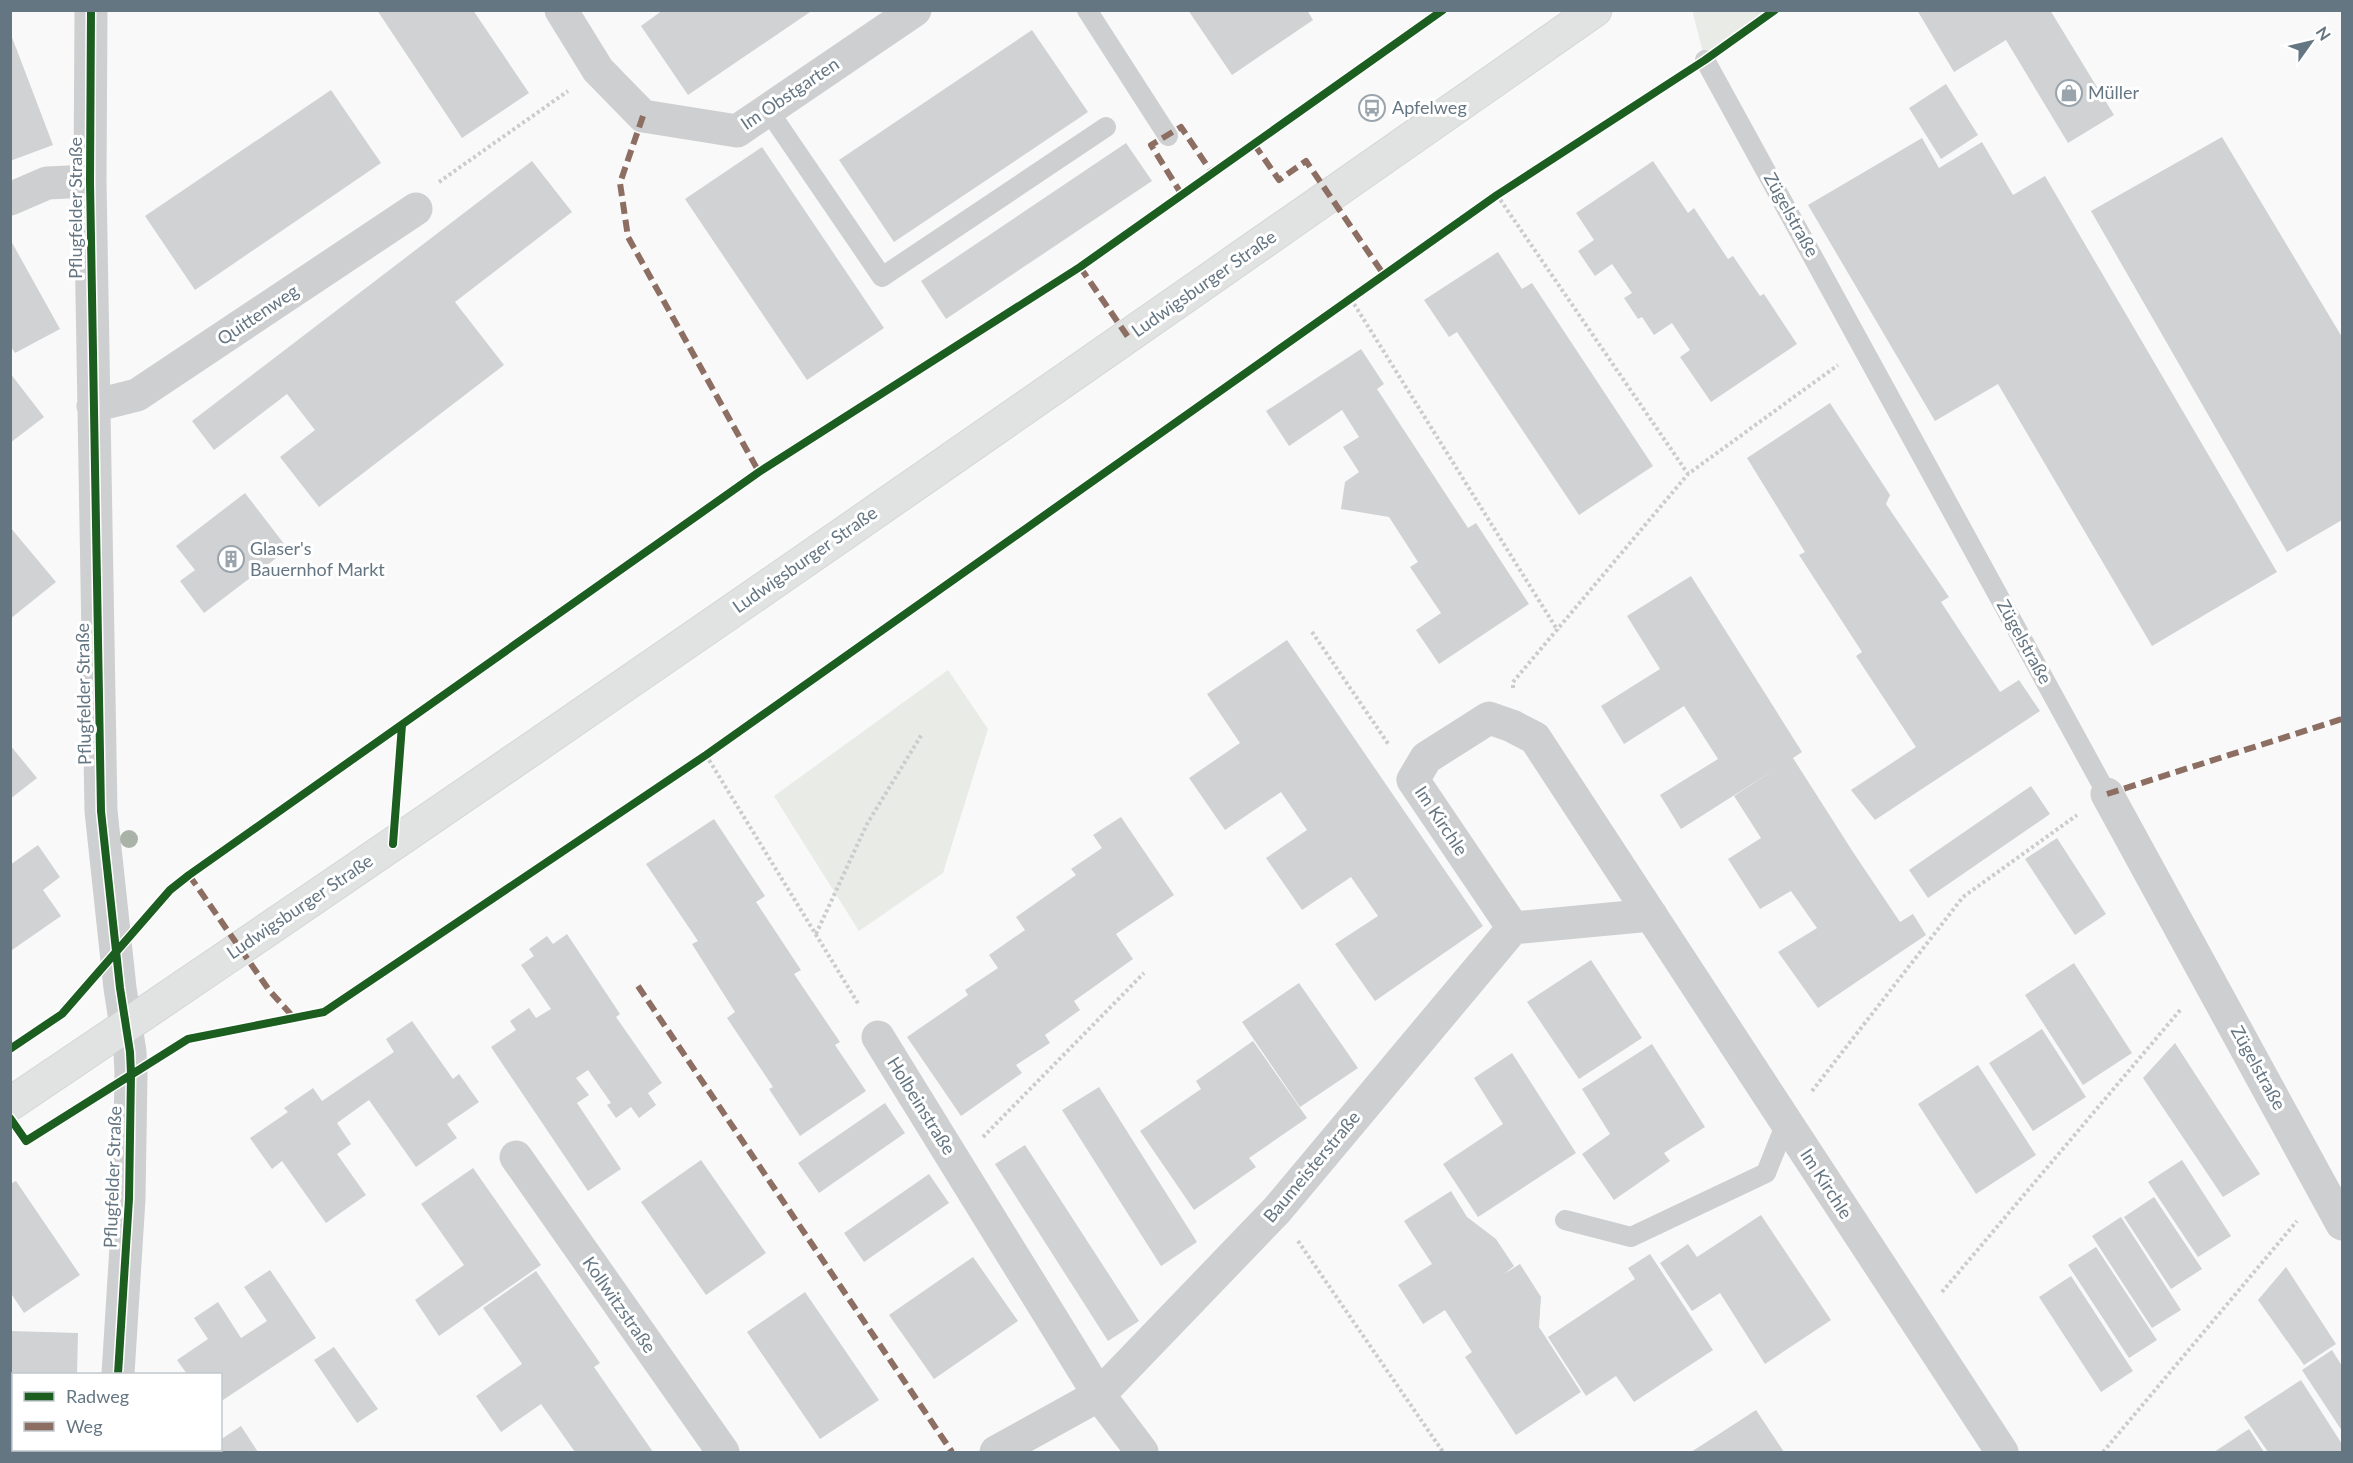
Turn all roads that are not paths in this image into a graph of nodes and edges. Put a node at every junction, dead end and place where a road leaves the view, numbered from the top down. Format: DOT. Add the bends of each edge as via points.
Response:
graph roads {
  1 [pos="91,10"];
  2 [pos="561,10"];
  3 [pos="915,10"];
  4 [pos="1087,10"];
  5 [pos="1596,10"];
  6 [pos="1705,60"];
  7 [pos="768,110"];
  8 [pos="1106,127"];
  9 [pos="1168,136"];
  10 [pos="90,181"];
  11 [pos="10,199"];
  12 [pos="416,209"];
  13 [pos="93,406"];
  14 [pos="2107,794"];
  15 [pos="1651,915"];
  16 [pos="1513,928"];
  17 [pos="126,1026"];
  18 [pos="878,1037"];
  19 [pos="10,1104"];
  20 [pos="1786,1123"];
  21 [pos="516,1157"];
  22 [pos="1565,1220"];
  23 [pos="2343,1224"];
  24 [pos="118,1373"];
  25 [pos="1099,1395"];
  26 [pos="723,1452"];
  27 [pos="996,1452"];
  28 [pos="1142,1452"];
  29 [pos="2002,1452"];
  1 -- 10 [label="street, Pflugfelder Straße"];
  2 -- 7 [label="street, Im Obstgarten" via="598,70 643,116 737,131"];
  3 -- 7 [label="street, Im Obstgarten"];
  4 -- 9 [label="lane"];
  5 -- 17 [label="main road, Ludwigsburger Straße" via="1052,390"];
  6 -- 14 [label="lane, Zügelstraße"];
  7 -- 8 [label="lane" via="882,277"];
  10 -- 11 [label="street" via="47,183"];
  10 -- 13 [label="street, Pflugfelder Straße"];
  12 -- 13 [label="street, Quittenweg" via="137,395"];
  13 -- 17 [label="street, Pflugfelder Straße" via="101,811"];
  14 -- 23 [label="street, Zügelstraße"];
  15 -- 16 [label="street"];
  15 -- 16 [label="street, Im Kirchle" via="1535,738 1489,718 1426,758 1413,780"];
  15 -- 20 [label="street, Im Kirchle"];
  16 -- 25 [label="street, Baumeisterstraße" via="1277,1210"];
  17 -- 19 [label="main road, Ludwigsburger Straße"];
  17 -- 24 [label="street, Pflugfelder Straße" via="131,1074 129,1199"];
  18 -- 25 [label="street, Holbeinstraße"];
  20 -- 22 [label="lane" via="1767,1173 1631,1237"];
  20 -- 29 [label="street, Im Kirchle"];
  21 -- 26 [label="street, Kollwitzstraße"];
  25 -- 27 [label="street, Baumeisterstraße"];
  25 -- 28 [label="street, Holbeinstraße"];
}
